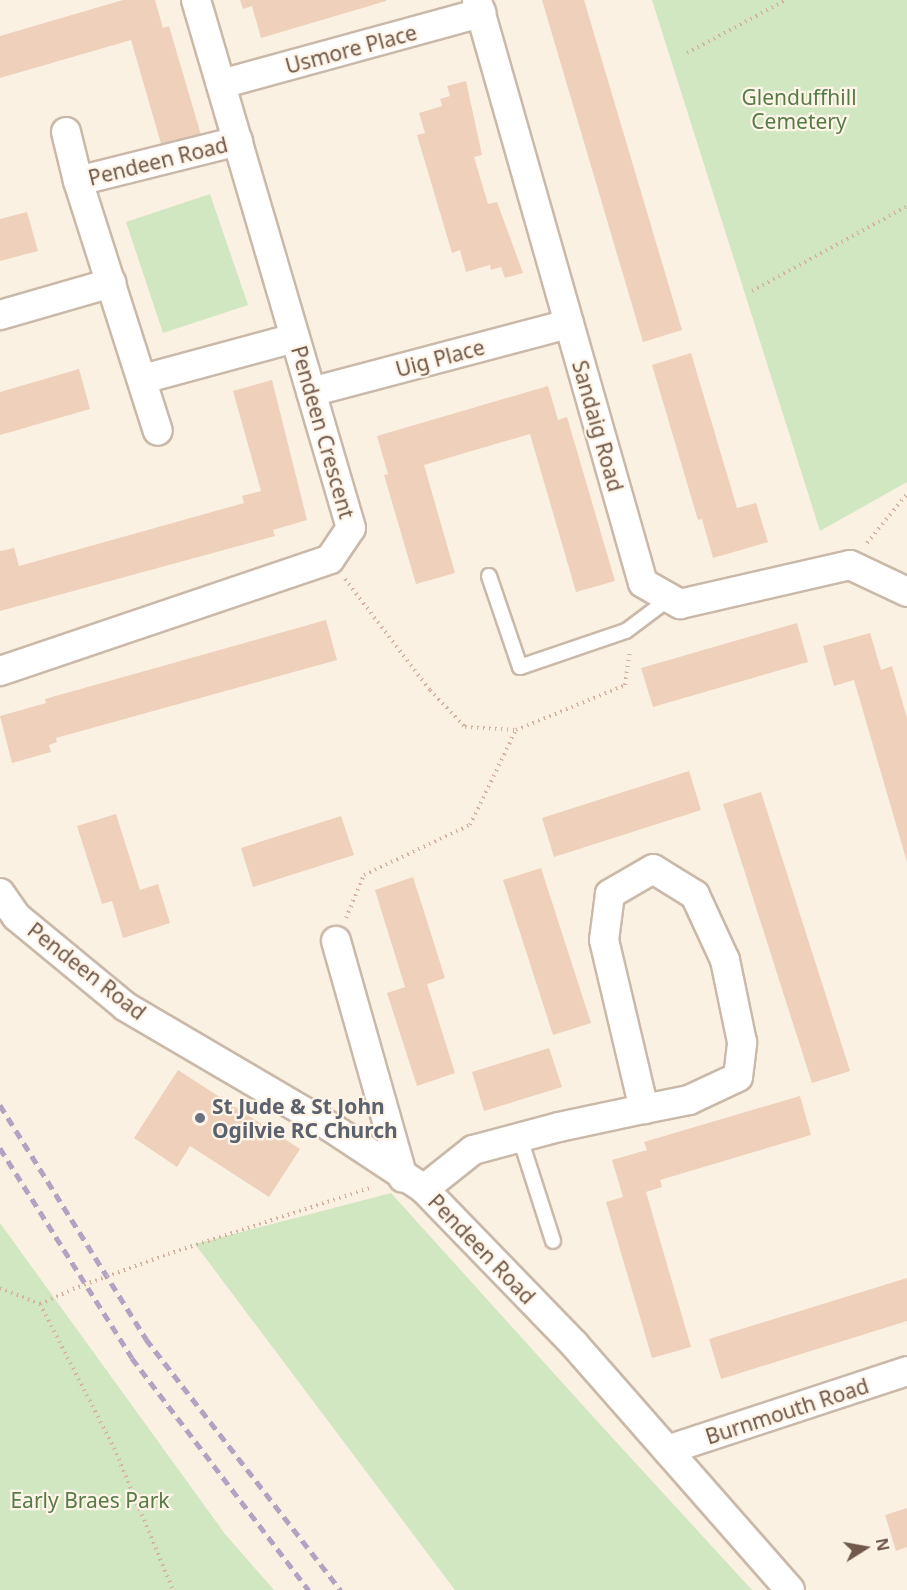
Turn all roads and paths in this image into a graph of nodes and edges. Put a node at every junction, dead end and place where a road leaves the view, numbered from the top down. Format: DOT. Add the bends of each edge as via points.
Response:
graph roads {
  1 [pos="196,0"];
  2 [pos="786,0"];
  3 [pos="479,7"];
  4 [pos="687,53"];
  5 [pos="221,84"];
  6 [pos="66,132"];
  7 [pos="238,141"];
  8 [pos="78,181"];
  9 [pos="907,206"];
  10 [pos="111,283"];
  11 [pos="752,291"];
  12 [pos="0,315"];
  13 [pos="569,324"];
  14 [pos="295,338"];
  15 [pos="143,379"];
  16 [pos="311,392"];
  17 [pos="158,431"];
  18 [pos="907,494"];
  19 [pos="330,559"];
  20 [pos="850,565"];
  21 [pos="489,576"];
  22 [pos="907,592"];
  23 [pos="670,598"];
  24 [pos="626,631"];
  25 [pos="0,671"];
  26 [pos="516,730"];
  27 [pos="0,893"];
  28 [pos="336,940"];
  29 [pos="644,1109"];
  30 [pos="520,1138"];
  31 [pos="413,1184"];
  32 [pos="553,1241"];
  33 [pos="0,1288"];
  34 [pos="40,1304"];
  35 [pos="907,1371"];
  36 [pos="668,1450"];
  37 [pos="173,1590"];
  38 [pos="790,1590"];
  1 -- 5 [label="street, Pendeen Crescent"];
  2 -- 4 [label="path"];
  3 -- 5 [label="street, Usmore Place"];
  3 -- 13 [label="street, Sandaig Road"];
  5 -- 7 [label="street, Pendeen Crescent"];
  6 -- 8 [label="street, Pendeen Road"];
  7 -- 8 [label="street, Pendeen Road"];
  7 -- 14 [label="street, Pendeen Crescent"];
  8 -- 10 [label="street, Pendeen Road"];
  9 -- 11 [label="path"];
  10 -- 12 [label="street"];
  10 -- 15 [label="street, Pendeen Road"];
  13 -- 16 [label="street, Uig Place"];
  13 -- 23 [label="street, Sandaig Road" via="643,583"];
  14 -- 15 [label="street"];
  14 -- 16 [label="street, Pendeen Crescent"];
  15 -- 17 [label="street, Pendeen Road"];
  16 -- 19 [label="street, Pendeen Crescent" via="351,528"];
  18 -- 20 [label="path"];
  19 -- 25 [label="street"];
  19 -- 26 [label="path" via="430,690 465,727"];
  20 -- 22 [label="street"];
  20 -- 23 [label="street, Sandaig Road" via="680,604"];
  21 -- 24 [label="lane" via="520,668"];
  23 -- 24 [label="lane"];
  24 -- 26 [label="path" via="630,652 625,685"];
  26 -- 28 [label="path" via="470,825 364,875"];
  27 -- 31 [label="street, Pendeen Road" via="17,917 126,1007 332,1128"];
  28 -- 31 [label="street"];
  29 -- 29 [label="street" via="689,1100 738,1077 742,1042 725,960 695,895 653,869 610,894 604,940"];
  29 -- 30 [label="street"];
  30 -- 31 [label="street" via="473,1150"];
  30 -- 32 [label="lane"];
  31 -- 34 [label="path, bridge" via="168,1254"];
  31 -- 36 [label="street, Pendeen Road" via="499,1264"];
  33 -- 34 [label="path"];
  34 -- 37 [label="path" via="114,1448"];
  35 -- 36 [label="street, Burnmouth Road"];
  36 -- 38 [label="street, Pendeen Road"];
}
